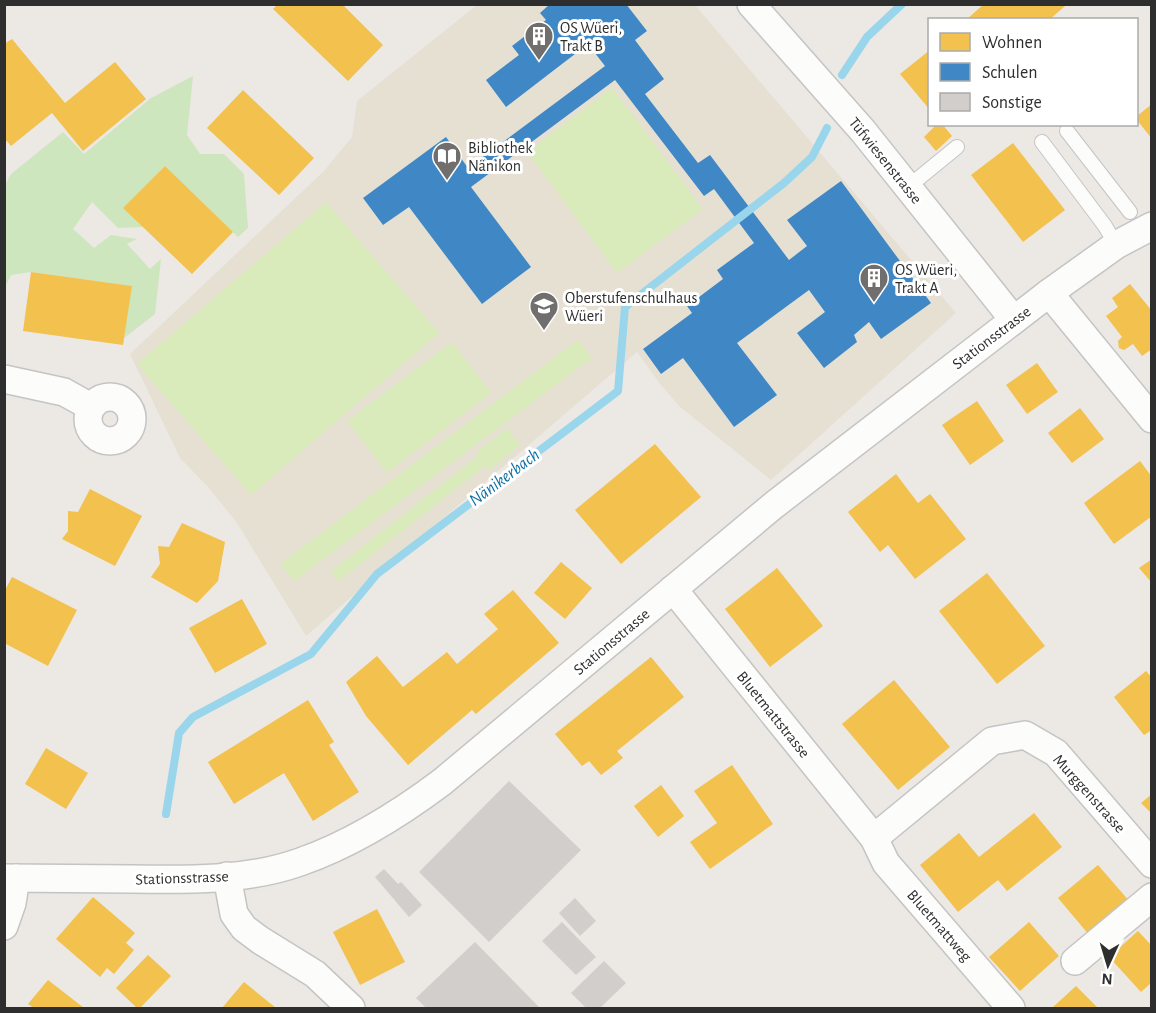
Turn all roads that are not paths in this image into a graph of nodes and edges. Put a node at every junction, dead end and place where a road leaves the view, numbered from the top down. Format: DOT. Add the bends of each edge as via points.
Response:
graph roads {
  1 [pos="751,4"];
  2 [pos="1067,131"];
  3 [pos="1042,142"];
  4 [pos="957,147"];
  5 [pos="908,188"];
  6 [pos="1141,219"];
  7 [pos="1116,245"];
  8 [pos="1049,292"];
  9 [pos="1014,320"];
  10 [pos="4,379"];
  11 [pos="92,407"];
  12 [pos="1152,419"];
  13 [pos="673,589"];
  14 [pos="874,838"];
  15 [pos="1152,864"];
  16 [pos="227,876"];
  17 [pos="10,878"];
  18 [pos="1152,897"];
  19 [pos="4,926"];
  20 [pos="1075,961"];
  21 [pos="351,1008"];
  22 [pos="1011,1008"];
  1 -- 5 [label="street, Tüfwiesenstrasse" via="863,130"];
  2 -- 6 [label="lane"];
  3 -- 7 [label="lane"];
  4 -- 5 [label="lane"];
  5 -- 9 [label="street, Tüfwiesenstrasse"];
  6 -- 7 [label="street, Stationsstrasse"];
  7 -- 8 [label="street, Stationsstrasse"];
  8 -- 9 [label="street, Stationsstrasse"];
  8 -- 12 [label="street"];
  9 -- 13 [label="street, Stationsstrasse" via="774,505"];
  10 -- 11 [label="street" via="64,392"];
  13 -- 14 [label="street, Bluetmattstrasse"];
  13 -- 16 [label="street, Stationsstrasse" via="410,806 372,830 298,863"];
  14 -- 15 [label="street, Murggenstrasse" via="992,741 1025,735 1056,753"];
  14 -- 22 [label="street, Bluetmattweg" via="886,862"];
  16 -- 17 [label="street, Stationsstrasse"];
  16 -- 21 [label="street" via="234,914 244,928 315,974"];
  17 -- 19 [label="street" via="12,903"];
  18 -- 20 [label="street"];
}
